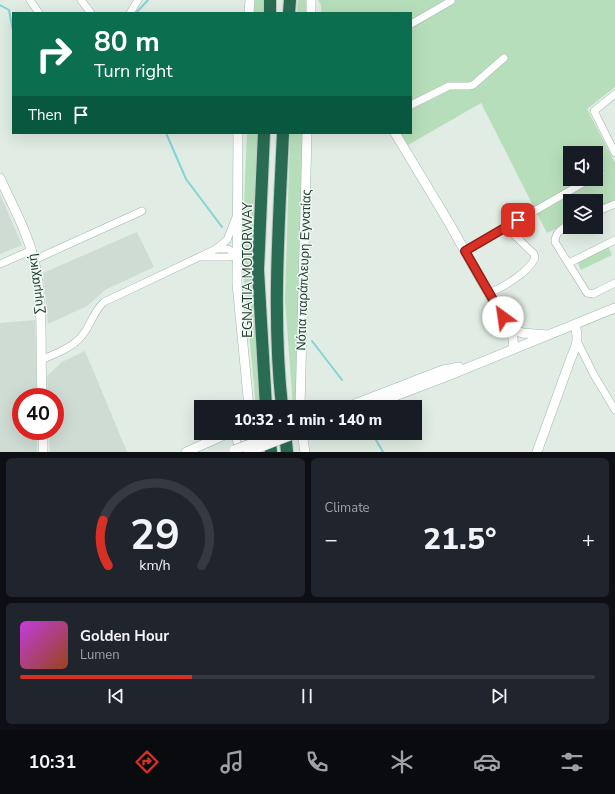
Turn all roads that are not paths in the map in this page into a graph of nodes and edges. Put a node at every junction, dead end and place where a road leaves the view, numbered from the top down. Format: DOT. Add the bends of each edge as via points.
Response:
graph roads {
  1 [pos="30,0"];
  2 [pos="81,0"];
  3 [pos="137,0"];
  4 [pos="250,0"];
  5 [pos="270,0"];
  6 [pos="290,0"];
  7 [pos="312,0"];
  8 [pos="452,1"];
  9 [pos="38,12"];
  10 [pos="90,12"];
  11 [pos="131,12"];
  12 [pos="249,12"];
  13 [pos="270,12"];
  14 [pos="289,12"];
  15 [pos="311,12"];
  16 [pos="412,23"];
  17 [pos="504,58"];
  18 [pos="615,94"];
  19 [pos="412,104"];
  20 [pos="238,134"];
  21 [pos="264,134"];
  22 [pos="283,134"];
  23 [pos="307,134"];
  24 [pos="396,134"];
  25 [pos="615,153"];
  26 [pos="0,178"];
  27 [pos="578,186"];
  28 [pos="615,204"];
  29 [pos="603,209"];
  30 [pos="142,211"];
  31 [pos="237,213"];
  32 [pos="506,227"];
  33 [pos="563,228"];
  34 [pos="615,240"];
  35 [pos="216,249"];
  36 [pos="32,250"];
  37 [pos="465,251"];
  38 [pos="237,254"];
  39 [pos="202,257"];
  40 [pos="34,260"];
  41 [pos="569,263"];
  42 [pos="0,264"];
  43 [pos="615,283"];
  44 [pos="489,293"];
  45 [pos="615,308"];
  46 [pos="500,314"];
  47 [pos="575,325"];
  48 [pos="509,326"];
  49 [pos="548,336"];
  50 [pos="578,343"];
  51 [pos="513,350"];
  52 [pos="41,360"];
  53 [pos="478,363"];
  54 [pos="42,388"];
  55 [pos="248,400"];
  56 [pos="266,400"];
  57 [pos="282,400"];
  58 [pos="300,400"];
  59 [pos="365,400"];
  60 [pos="384,400"];
  61 [pos="615,410"];
  62 [pos="43,440"];
  63 [pos="213,440"];
  64 [pos="235,440"];
  65 [pos="253,440"];
  66 [pos="262,440"];
  67 [pos="270,440"];
  68 [pos="279,440"];
  69 [pos="286,440"];
  70 [pos="303,440"];
  71 [pos="234,451"];
  72 [pos="43,452"];
  73 [pos="186,452"];
  74 [pos="248,452"];
  75 [pos="254,452"];
  76 [pos="271,452"];
  77 [pos="288,452"];
  78 [pos="305,452"];
  79 [pos="537,452"];
  1 -- 9 [label="street"];
  2 -- 10 [label="street"];
  3 -- 11 [label="street"];
  4 -- 12 [label="street"];
  5 -- 13 [label="highway"];
  6 -- 14 [label="highway"];
  7 -- 15 [label="street"];
  8 -- 16 [label="street"];
  17 -- 19 [label="street" via="473,85 449,86"];
  18 -- 25 [label="street" via="594,111"];
  20 -- 31 [label="street"];
  21 -- 56 [label="highway, EGNATIA MOTORWAY" via="258,270"];
  22 -- 57 [label="highway" via="278,324"];
  23 -- 58 [label="street, Νότια παράπλευρη Εγνατίας"];
  24 -- 37 [label="street"];
  26 -- 36 [label="street, Συμμαχική"];
  27 -- 32 [label="street"];
  28 -- 29 [label="street"];
  30 -- 40 [label="street"];
  31 -- 35 [label="street" via="227,240"];
  31 -- 38 [label="street"];
  32 -- 37 [label="street"];
  32 -- 44 [label="street" via="534,254 535,258 532,264 502,288"];
  33 -- 41 [label="street" via="555,236 555,242"];
  34 -- 41 [label="street"];
  35 -- 38 [label="street" via="228,249"];
  35 -- 39 [label="street"];
  36 -- 40 [label="street, Συμμαχική"];
  36 -- 42 [label="street"];
  37 -- 44 [label="street"];
  38 -- 39 [label="street" via="230,257"];
  38 -- 55 [label="street" via="239,311"];
  39 -- 52 [label="street" via="104,302 94,312 79,340"];
  40 -- 52 [label="street, Συμμαχική" via="39,302"];
  41 -- 43 [label="street" via="587,293 591,294"];
  44 -- 46 [label="street"];
  45 -- 47 [label="street"];
  46 -- 48 [label="street"];
  46 -- 51 [label="street"];
  47 -- 49 [label="street"];
  47 -- 50 [label="street"];
  48 -- 49 [label="street" via="522,333"];
  48 -- 51 [label="street" via="514,337"];
  49 -- 51 [label="street"];
  50 -- 61 [label="street"];
  50 -- 79 [label="street"];
  51 -- 53 [label="street"];
  52 -- 54 [label="street, Συμμαχική"];
  53 -- 59 [label="street" via="443,370"];
  53 -- 60 [label="street"];
  62 -- 72 [label="street"];
  63 -- 73 [label="street"];
  64 -- 71 [label="street"];
  65 -- 75 [label="street"];
  66 -- 71 [label="street, bridge"];
  67 -- 76 [label="highway"];
  68 -- 74 [label="street, bridge"];
  69 -- 77 [label="highway"];
  70 -- 78 [label="street"];
}
